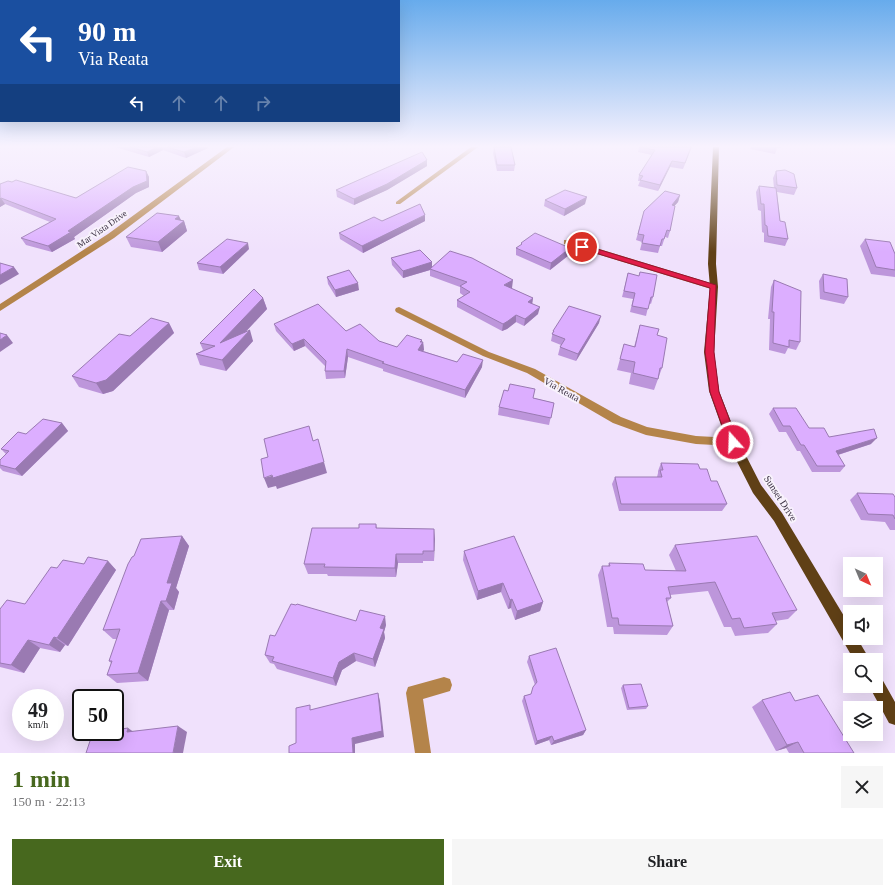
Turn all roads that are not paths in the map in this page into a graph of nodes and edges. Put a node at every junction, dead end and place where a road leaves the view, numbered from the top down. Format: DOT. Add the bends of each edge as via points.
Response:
graph roads {
  1 [pos="184,182"];
  2 [pos="427,182"];
  3 [pos="715,182"];
  4 [pos="398,203"];
  5 [pos="567,242"];
  6 [pos="714,287"];
  7 [pos="0,308"];
  8 [pos="399,310"];
  9 [pos="733,442"];
  10 [pos="858,653"];
  11 [pos="444,685"];
  12 [pos="881,693"];
  13 [pos="895,717"];
  14 [pos="423,753"];
  1 -- 7 [label="street, Mar Vista Drive" via="111,236"];
  2 -- 4 [label="street"];
  3 -- 6 [label="main road, Sunset Drive" via="712,264"];
  5 -- 6 [label="street"];
  6 -- 9 [label="main road, Sunset Drive" via="710,352 714,392"];
  8 -- 9 [label="street, Via Reata" via="486,354 531,371 617,420 646,431 696,440"];
  9 -- 10 [label="main road, Sunset Drive" via="757,489 778,517"];
  11 -- 14 [label="street" via="414,693"];
  12 -- 13 [label="main road"];
}
